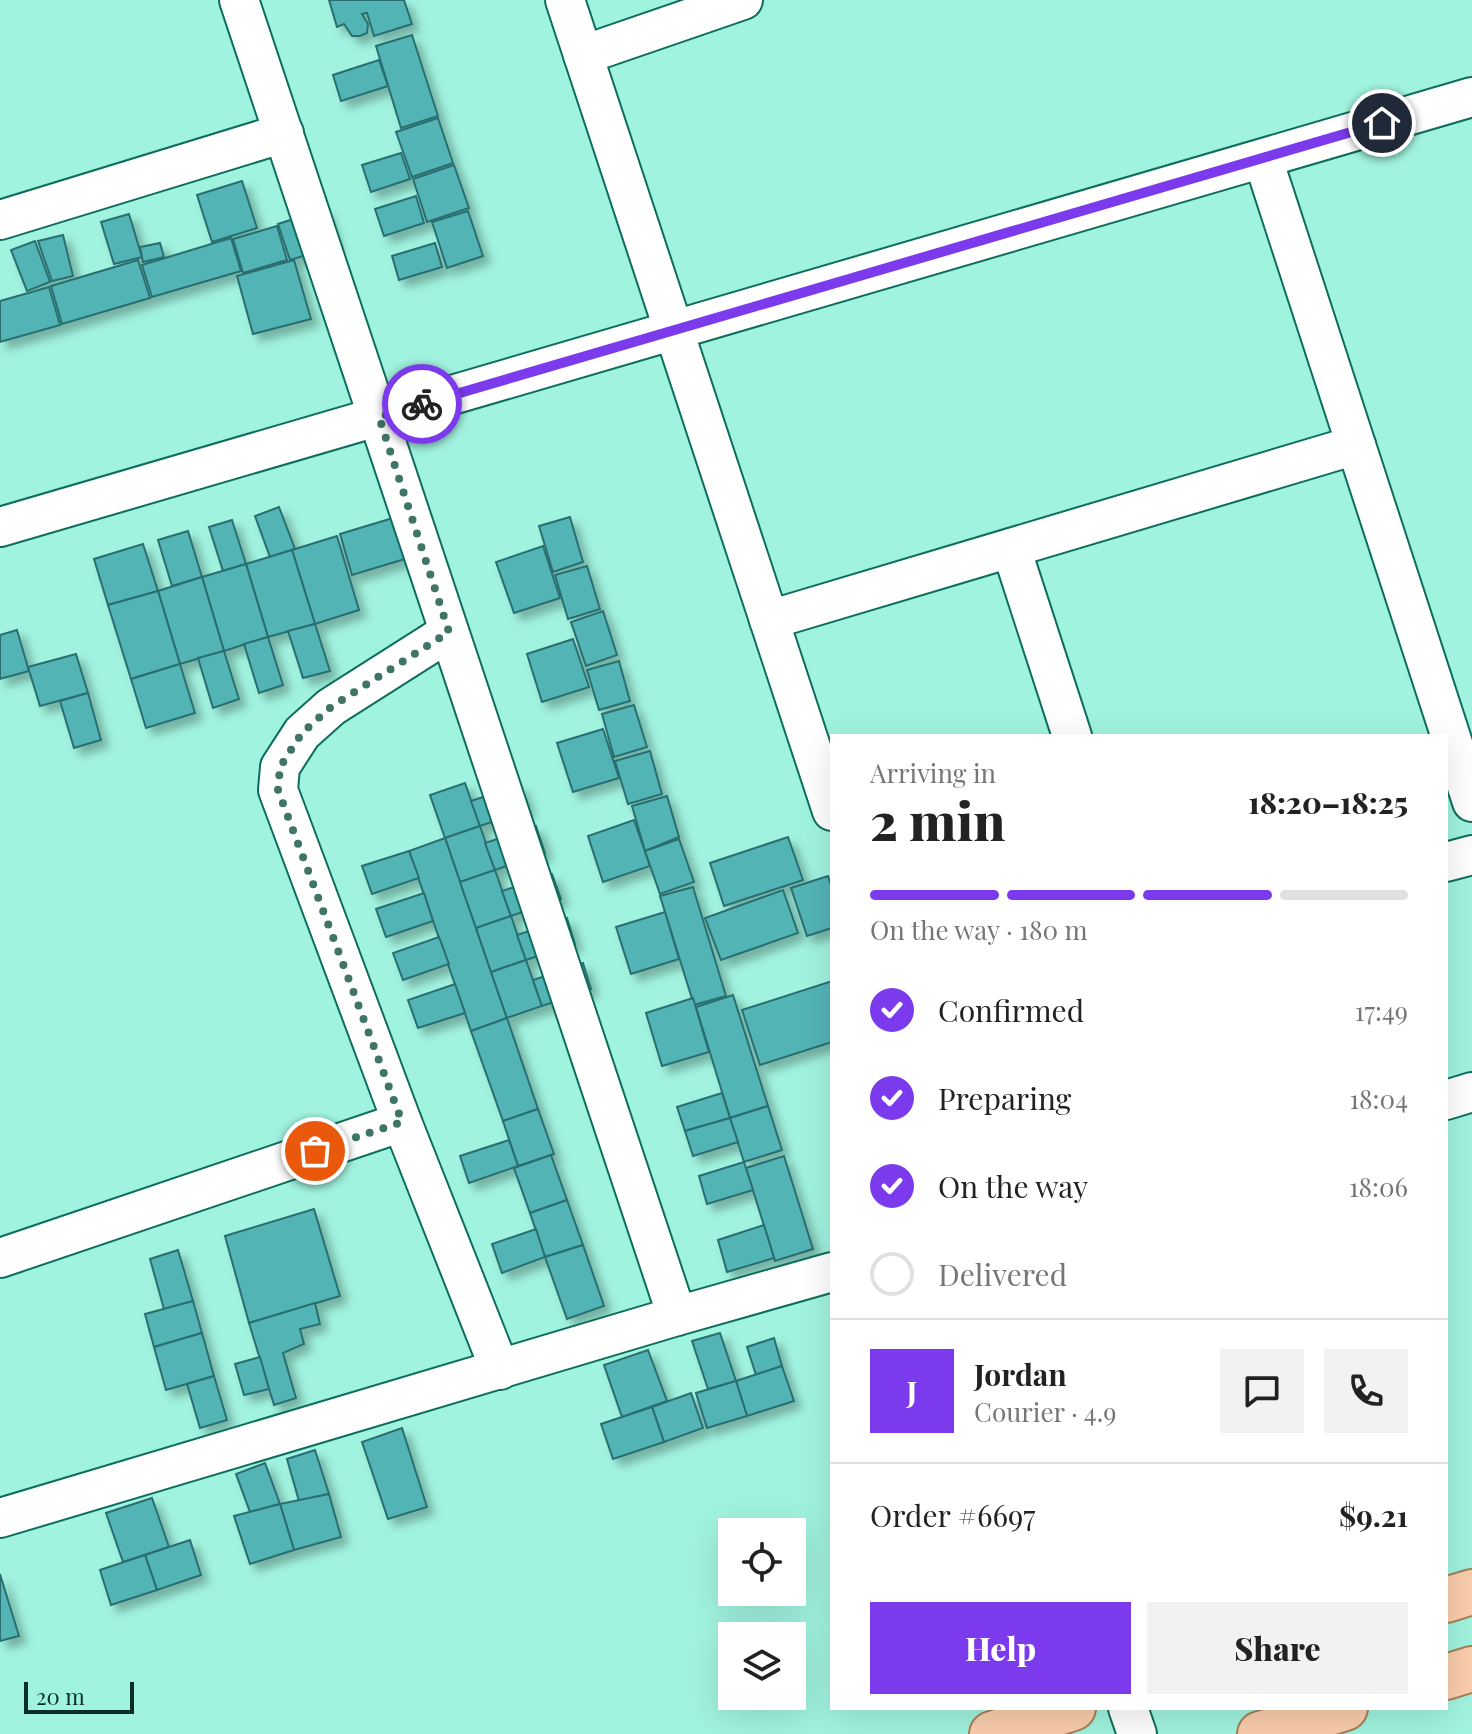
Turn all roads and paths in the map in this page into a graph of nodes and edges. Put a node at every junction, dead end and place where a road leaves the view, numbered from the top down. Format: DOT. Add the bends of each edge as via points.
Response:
graph roads {
  1 [pos="239,0"];
  2 [pos="565,0"];
  3 [pos="743,0"];
  4 [pos="583,55"];
  5 [pos="1472,97"];
  6 [pos="284,133"];
  7 [pos="1263,159"];
  8 [pos="0,220"];
  9 [pos="673,331"];
  10 [pos="379,417"];
  11 [pos="1356,445"];
  12 [pos="0,527"];
  13 [pos="1011,548"];
  14 [pos="769,620"];
  15 [pos="449,632"];
  16 [pos="1071,734"];
  17 [pos="1472,802"];
  18 [pos="830,805"];
  19 [pos="1472,855"];
  20 [pos="1448,861"];
  21 [pos="1472,1092"];
  22 [pos="1448,1099"];
  23 [pos="402,1122"];
  24 [pos="0,1258"];
  25 [pos="830,1273"];
  26 [pos="677,1316"];
  27 [pos="500,1370"];
  28 [pos="0,1518"];
  29 [pos="1472,1592"];
  30 [pos="1448,1599"];
  31 [pos="1472,1669"];
  32 [pos="1448,1676"];
  33 [pos="1067,1710"];
  34 [pos="1129,1710"];
  35 [pos="1338,1710"];
  36 [pos="992,1734"];
  37 [pos="1137,1734"];
  38 [pos="1260,1734"];
  1 -- 6 [label="street"];
  2 -- 4 [label="street"];
  3 -- 4 [label="street"];
  4 -- 9 [label="street"];
  5 -- 7 [label="street"];
  6 -- 8 [label="street"];
  6 -- 10 [label="street"];
  7 -- 9 [label="street"];
  7 -- 11 [label="street"];
  9 -- 10 [label="street"];
  9 -- 14 [label="street"];
  10 -- 12 [label="street"];
  10 -- 15 [label="street"];
  11 -- 13 [label="street"];
  11 -- 17 [label="street"];
  13 -- 14 [label="street"];
  13 -- 16 [label="street"];
  14 -- 18 [label="street"];
  15 -- 23 [label="street" via="331,707 302,733 280,767 278,790"];
  15 -- 26 [label="street"];
  19 -- 20 [label="street"];
  21 -- 22 [label="street"];
  23 -- 24 [label="street"];
  23 -- 27 [label="street"];
  25 -- 26 [label="street"];
  26 -- 27 [label="street"];
  27 -- 28 [label="street"];
  29 -- 30 [label="main road"];
  31 -- 32 [label="main road"];
  33 -- 36 [label="main road"];
  34 -- 37 [label="street"];
  35 -- 38 [label="main road"];
}
